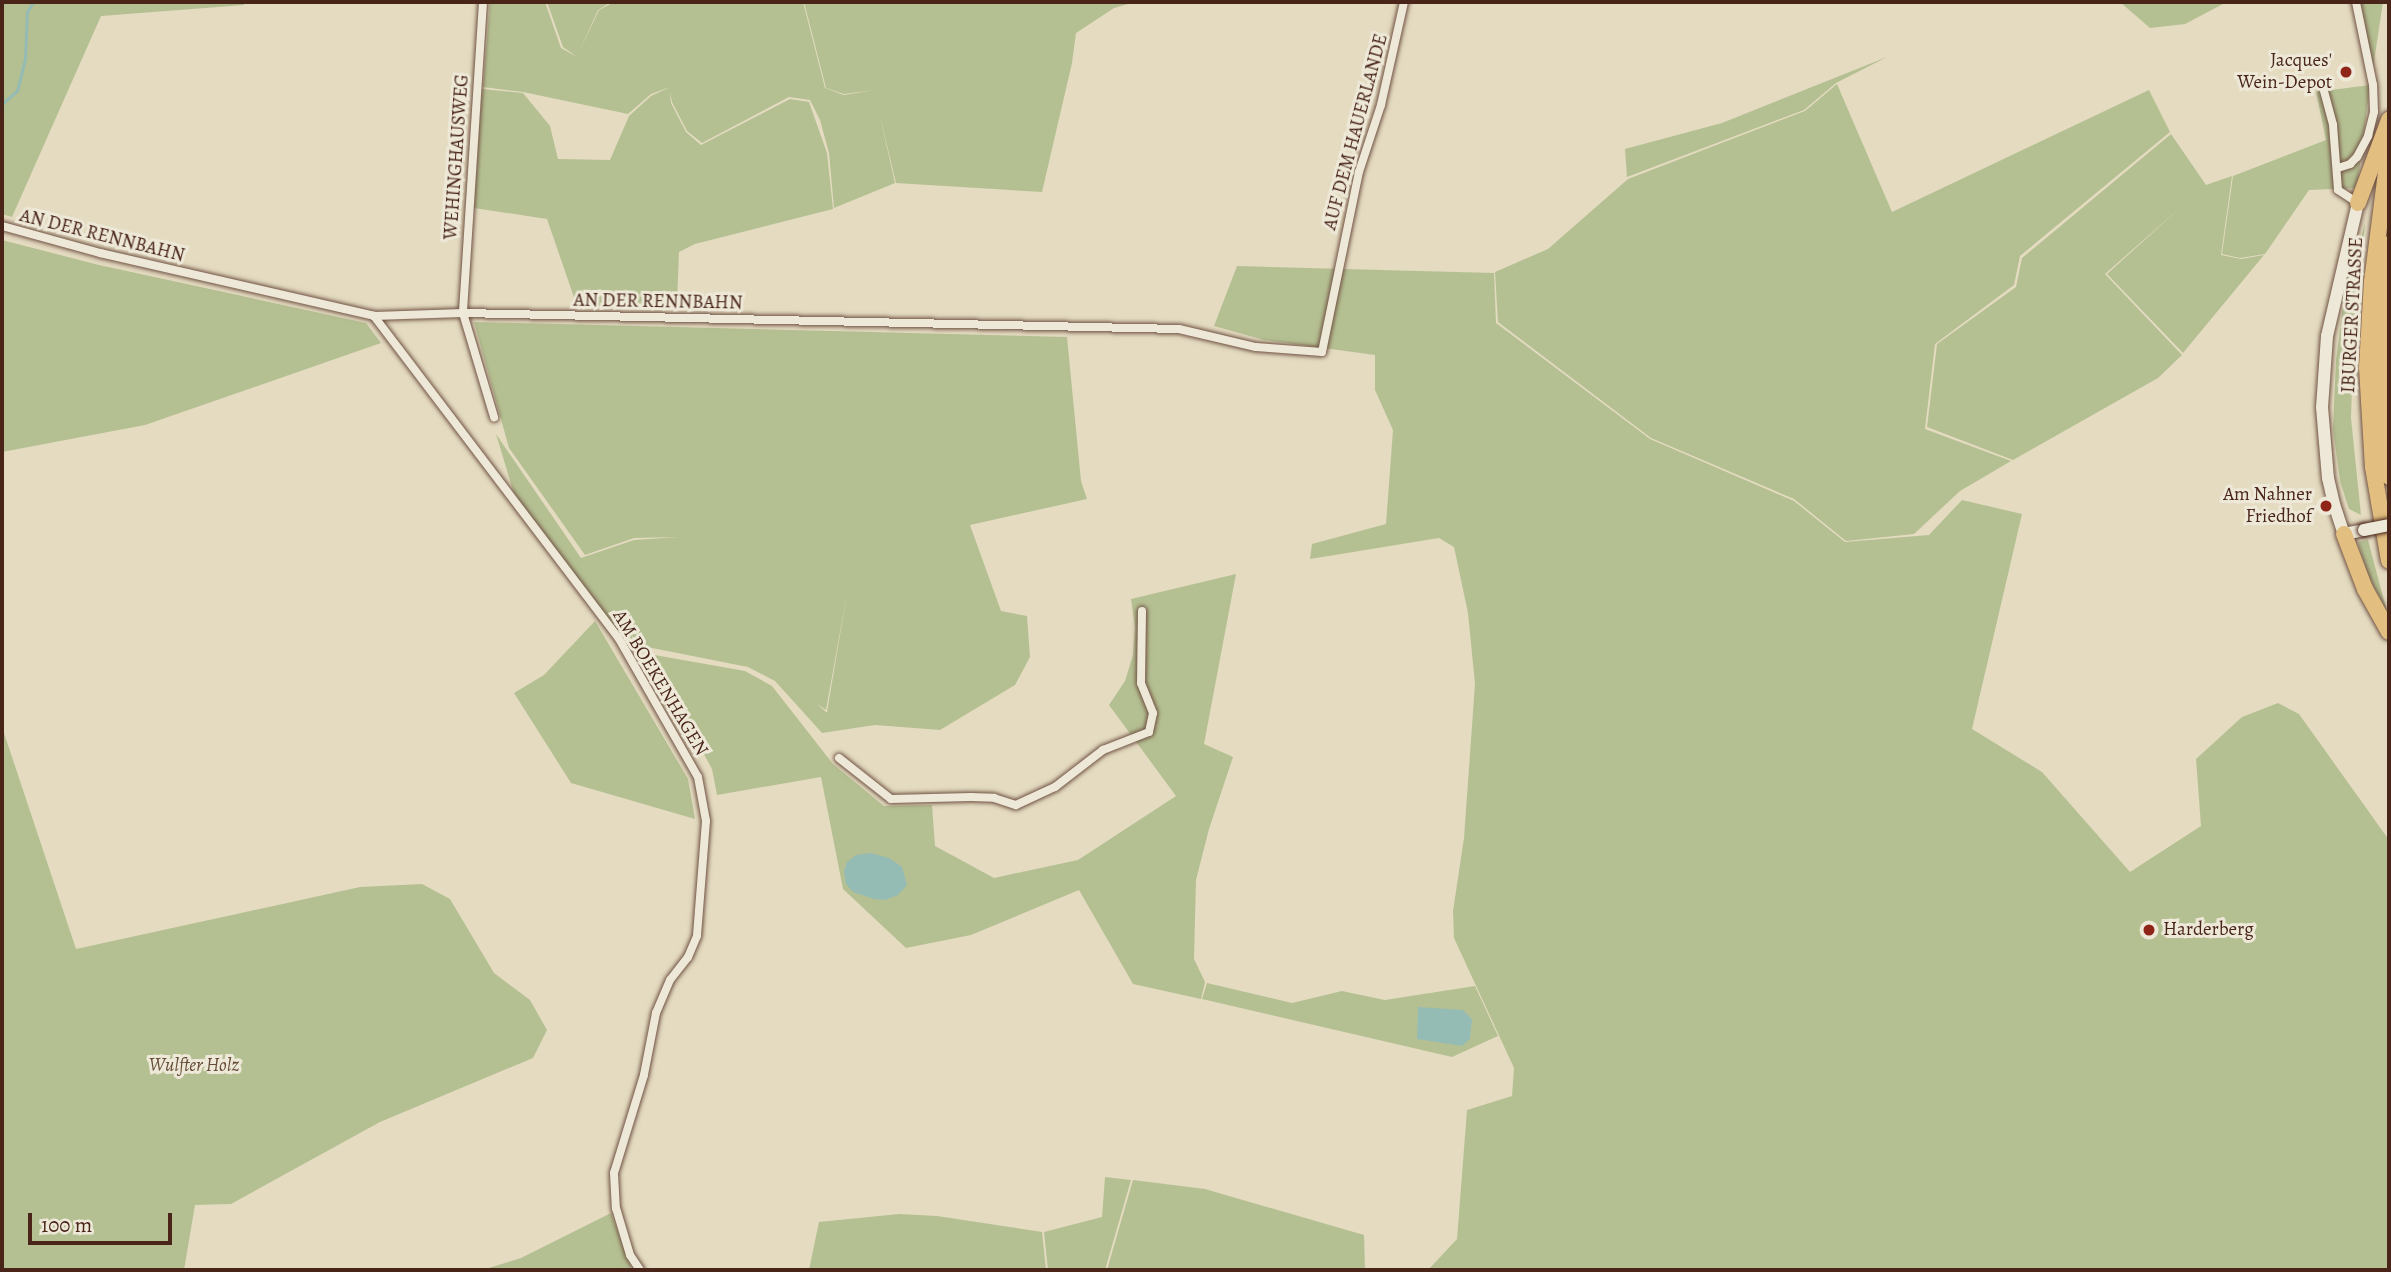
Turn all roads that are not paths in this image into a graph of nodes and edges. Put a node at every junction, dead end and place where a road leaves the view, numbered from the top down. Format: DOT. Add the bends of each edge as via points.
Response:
graph roads {
  1 [pos="483,2"];
  2 [pos="1404,2"];
  3 [pos="2356,2"];
  4 [pos="2324,91"];
  5 [pos="2389,120"];
  6 [pos="2389,149"];
  7 [pos="2338,168"];
  8 [pos="2358,203"];
  9 [pos="2,226"];
  10 [pos="2389,244"];
  11 [pos="463,313"];
  12 [pos="374,316"];
  13 [pos="1322,352"];
  14 [pos="494,417"];
  15 [pos="2389,477"];
  16 [pos="2389,525"];
  17 [pos="2344,534"];
  18 [pos="2389,561"];
  19 [pos="1142,611"];
  20 [pos="2389,632"];
  21 [pos="838,758"];
  22 [pos="640,1270"];
  1 -- 11 [label="street, WEHINGHAUSWEG"];
  2 -- 13 [label="street, AUF DEM HAUERLANDE" via="1381,105 1359,172"];
  3 -- 7 [label="street" via="2374,112 2357,157"];
  4 -- 7 [label="street"];
  5 -- 8 [label="highway"];
  6 -- 18 [label="highway, IBURGER STRASSE" via="2372,281 2367,367 2373,467"];
  7 -- 8 [label="street" via="2338,190"];
  8 -- 17 [label="street, IBURGER STRASSE" via="2327,336 2322,407 2328,478"];
  9 -- 12 [label="street, AN DER RENNBAHN"];
  10 -- 15 [label="highway, IBURGER STRASSE" via="2380,375"];
  11 -- 12 [label="street, AN DER RENNBAHN"];
  11 -- 13 [label="street, AN DER RENNBAHN" via="1179,329 1256,347"];
  11 -- 14 [label="street"];
  12 -- 22 [label="street, AM BOEKENHAGEN" via="618,637 698,777 706,821 697,936 656,1013 644,1075 614,1173 616,1208"];
  16 -- 17 [label="street, bridge"];
  17 -- 20 [label="highway" via="2365,589"];
  19 -- 21 [label="street" via="1141,683 1153,713 1149,732 1103,750 1055,787 1016,804 971,797 891,799"];
}
